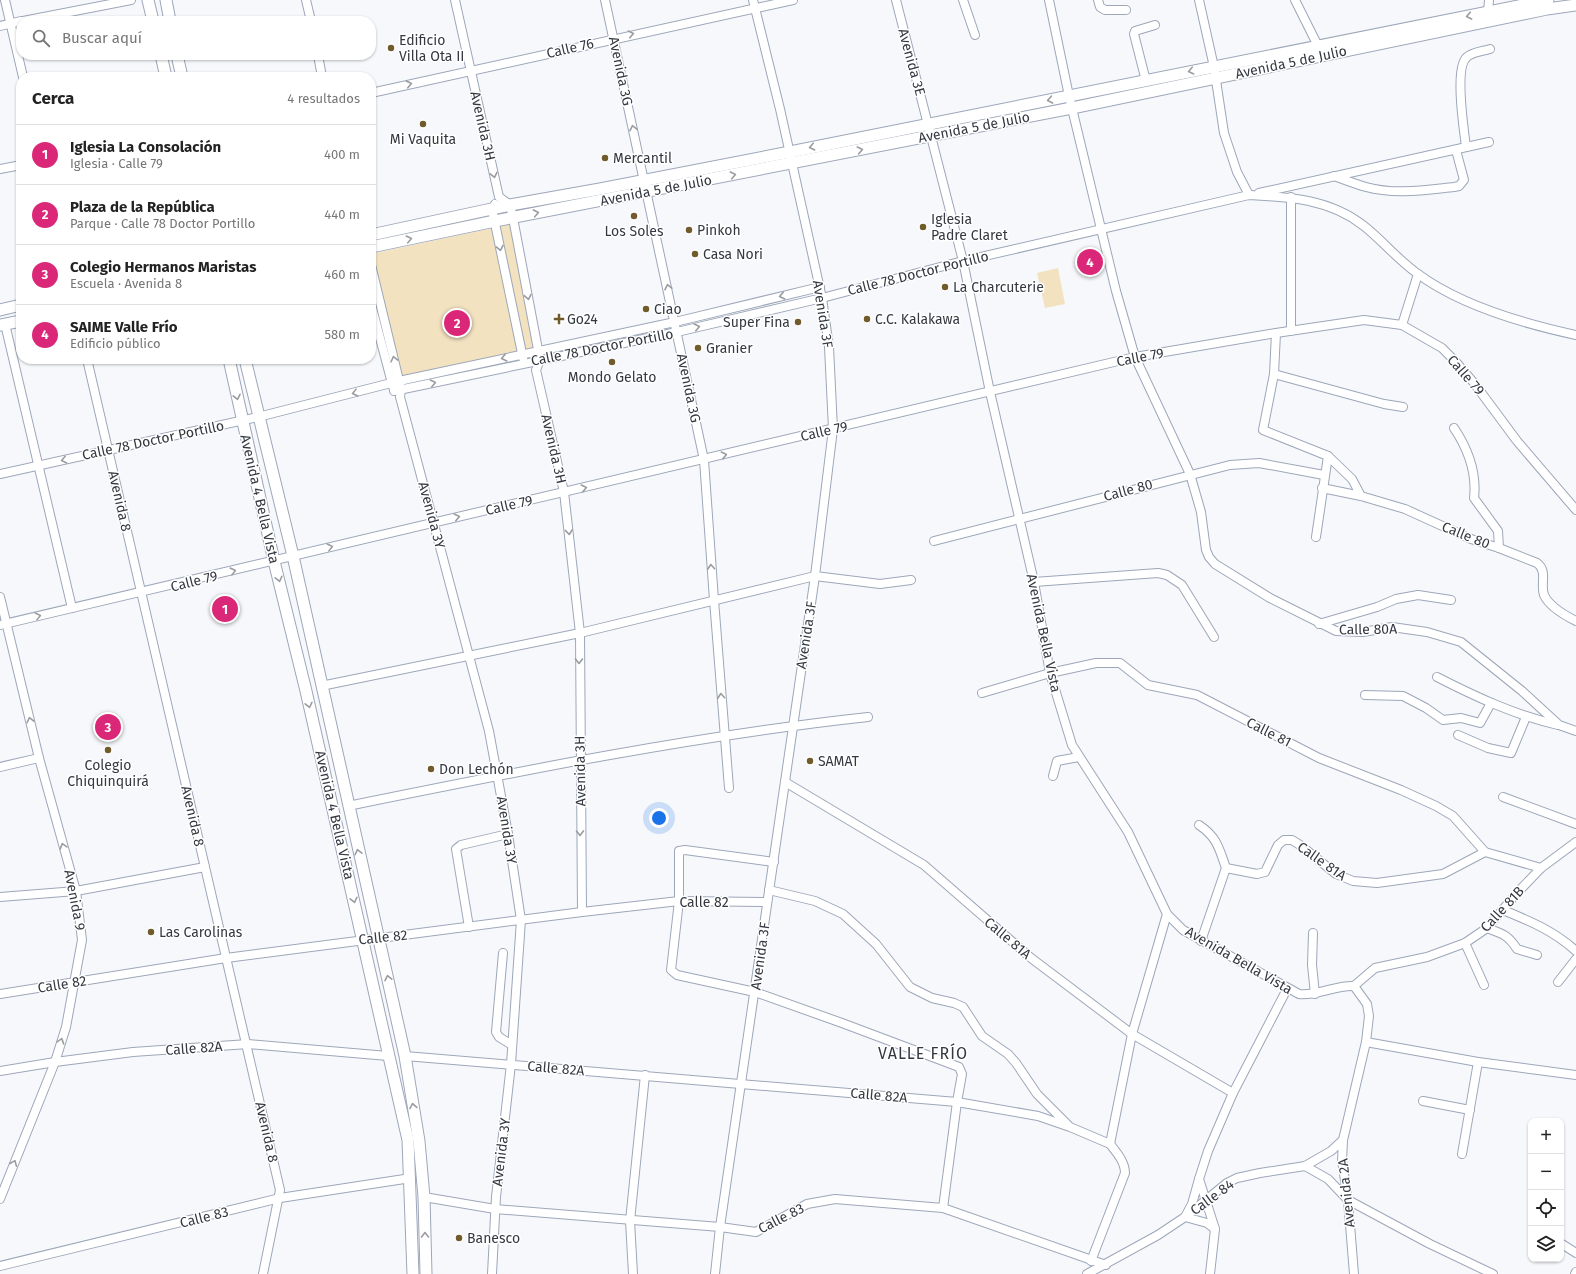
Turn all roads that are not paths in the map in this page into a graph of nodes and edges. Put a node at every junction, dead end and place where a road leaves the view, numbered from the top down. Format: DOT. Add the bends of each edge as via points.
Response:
graph roads {
  1 [pos="5,0"];
  2 [pos="131,0"];
  3 [pos="148,0"];
  4 [pos="166,0"];
  5 [pos="306,0"];
  6 [pos="455,0"];
  7 [pos="605,0"];
  8 [pos="793,0"];
  9 [pos="896,0"];
  10 [pos="963,0"];
  11 [pos="1049,0"];
  12 [pos="1098,0"];
  13 [pos="1199,0"];
  14 [pos="1295,0"];
  15 [pos="1489,0"];
  16 [pos="1548,0"];
  17 [pos="754,4"];
  18 [pos="1576,5"];
  19 [pos="1126,10"];
  20 [pos="1488,12"];
  21 [pos="48,16"];
  22 [pos="152,16"];
  23 [pos="169,16"];
  24 [pos="310,16"];
  25 [pos="16,22"];
  26 [pos="10,24"];
  27 [pos="1155,25"];
  28 [pos="0,26"];
  29 [pos="975,35"];
  30 [pos="614,38"];
  31 [pos="1318,46"];
  32 [pos="16,48"];
  33 [pos="1490,50"];
  34 [pos="19,60"];
  35 [pos="162,60"];
  36 [pos="178,60"];
  37 [pos="319,60"];
  38 [pos="471,70"];
  39 [pos="22,72"];
  40 [pos="165,72"];
  41 [pos="181,72"];
  42 [pos="321,72"];
  43 [pos="1214,72"];
  44 [pos="1146,81"];
  45 [pos="376,92"];
  46 [pos="1069,96"];
  47 [pos="1072,108"];
  48 [pos="928,124"];
  49 [pos="932,135"];
  50 [pos="1489,142"];
  51 [pos="1466,147"];
  52 [pos="1456,150"];
  53 [pos="790,152"];
  54 [pos="792,164"];
  55 [pos="16,166"];
  56 [pos="0,169"];
  57 [pos="1333,175"];
  58 [pos="645,180"];
  59 [pos="648,191"];
  60 [pos="1249,195"];
  61 [pos="499,197"];
  62 [pos="1291,197"];
  63 [pos="510,205"];
  64 [pos="492,209"];
  65 [pos="513,218"];
  66 [pos="495,221"];
  67 [pos="1101,229"];
  68 [pos="376,234"];
  69 [pos="376,246"];
  70 [pos="963,261"];
  71 [pos="1418,274"];
  72 [pos="376,286"];
  73 [pos="820,287"];
  74 [pos="822,298"];
  75 [pos="16,306"];
  76 [pos="0,310"];
  77 [pos="383,315"];
  78 [pos="376,317"];
  79 [pos="376,320"];
  80 [pos="16,322"];
  81 [pos="675,322"];
  82 [pos="2,324"];
  83 [pos="1402,325"];
  84 [pos="1291,331"];
  85 [pos="678,332"];
  86 [pos="1276,333"];
  87 [pos="1576,335"];
  88 [pos="538,350"];
  89 [pos="522,354"];
  90 [pos="1135,357"];
  91 [pos="540,360"];
  92 [pos="524,363"];
  93 [pos="87,364"];
  94 [pos="231,364"];
  95 [pos="246,364"];
  96 [pos="536,370"];
  97 [pos="1274,374"];
  98 [pos="397,388"];
  99 [pos="990,392"];
  100 [pos="1403,407"];
  101 [pos="258,417"];
  102 [pos="242,421"];
  103 [pos="1454,428"];
  104 [pos="833,429"];
  105 [pos="109,450"];
  106 [pos="1328,456"];
  107 [pos="704,460"];
  108 [pos="37,466"];
  109 [pos="0,474"];
  110 [pos="1190,474"];
  111 [pos="1324,475"];
  112 [pos="1322,488"];
  113 [pos="564,492"];
  114 [pos="1361,496"];
  115 [pos="1576,510"];
  116 [pos="1019,518"];
  117 [pos="434,522"];
  118 [pos="1316,537"];
  119 [pos="934,541"];
  120 [pos="1499,548"];
  121 [pos="292,556"];
  122 [pos="274,561"];
  123 [pos="815,576"];
  124 [pos="911,580"];
  125 [pos="1034,582"];
  126 [pos="141,593"];
  127 [pos="0,597"];
  128 [pos="714,600"];
  129 [pos="1450,600"];
  130 [pos="72,608"];
  131 [pos="1576,621"];
  132 [pos="3,624"];
  133 [pos="1319,624"];
  134 [pos="580,633"];
  135 [pos="1214,637"];
  136 [pos="469,657"];
  137 [pos="1050,673"];
  138 [pos="1437,677"];
  139 [pos="321,686"];
  140 [pos="982,693"];
  141 [pos="1365,695"];
  142 [pos="1491,703"];
  143 [pos="868,717"];
  144 [pos="1526,718"];
  145 [pos="792,725"];
  146 [pos="1559,725"];
  147 [pos="1576,731"];
  148 [pos="725,735"];
  149 [pos="1458,735"];
  150 [pos="1079,757"];
  151 [pos="39,758"];
  152 [pos="579,761"];
  153 [pos="0,767"];
  154 [pos="498,776"];
  155 [pos="1053,776"];
  156 [pos="785,782"];
  157 [pos="729,788"];
  158 [pos="1503,797"];
  159 [pos="348,806"];
  160 [pos="1576,824"];
  161 [pos="1199,825"];
  162 [pos="508,834"];
  163 [pos="1576,842"];
  164 [pos="1486,852"];
  165 [pos="774,862"];
  166 [pos="205,866"];
  167 [pos="1226,868"];
  168 [pos="1541,868"];
  169 [pos="769,890"];
  170 [pos="76,891"];
  171 [pos="0,897"];
  172 [pos="679,902"];
  173 [pos="767,902"];
  174 [pos="1502,910"];
  175 [pos="582,912"];
  176 [pos="1167,914"];
  177 [pos="521,920"];
  178 [pos="469,927"];
  179 [pos="1487,928"];
  180 [pos="1313,934"];
  181 [pos="379,938"];
  182 [pos="363,939"];
  183 [pos="1201,942"];
  184 [pos="1465,943"];
  185 [pos="1576,951"];
  186 [pos="503,953"];
  187 [pos="1537,955"];
  188 [pos="226,958"];
  189 [pos="1576,959"];
  190 [pos="75,982"];
  191 [pos="1558,982"];
  192 [pos="1484,985"];
  193 [pos="1354,986"];
  194 [pos="1287,989"];
  195 [pos="755,992"];
  196 [pos="0,994"];
  197 [pos="1315,994"];
  198 [pos="1132,1034"];
  199 [pos="1366,1042"];
  200 [pos="248,1044"];
  201 [pos="512,1045"];
  202 [pos="388,1056"];
  203 [pos="405,1056"];
  204 [pos="55,1062"];
  205 [pos="1478,1062"];
  206 [pos="511,1064"];
  207 [pos="0,1071"];
  208 [pos="1576,1074"];
  209 [pos="645,1075"];
  210 [pos="741,1084"];
  211 [pos="1233,1093"];
  212 [pos="1424,1101"];
  213 [pos="957,1102"];
  214 [pos="1470,1110"];
  215 [pos="1070,1127"];
  216 [pos="1343,1140"];
  217 [pos="1110,1144"];
  218 [pos="1462,1154"];
  219 [pos="1305,1166"];
  220 [pos="410,1178"];
  221 [pos="1199,1179"];
  222 [pos="424,1197"];
  223 [pos="280,1198"];
  224 [pos="0,1199"];
  225 [pos="1206,1199"];
  226 [pos="1348,1200"];
  227 [pos="943,1208"];
  228 [pos="495,1209"];
  229 [pos="1185,1217"];
  230 [pos="630,1221"];
  231 [pos="720,1227"];
  232 [pos="1215,1229"];
  233 [pos="1564,1245"];
  234 [pos="1576,1253"];
  235 [pos="1091,1261"];
  236 [pos="1106,1265"];
  237 [pos="0,1266"];
  238 [pos="263,1274"];
  239 [pos="413,1274"];
  240 [pos="426,1274"];
  241 [pos="492,1274"];
  242 [pos="633,1274"];
  243 [pos="715,1274"];
  244 [pos="1087,1274"];
  245 [pos="1210,1274"];
  246 [pos="1354,1274"];
  247 [pos="1493,1274"];
  1 -- 26 [label="street"];
  2 -- 21 [label="street"];
  3 -- 22 [label="main road"];
  4 -- 23 [label="main road"];
  5 -- 24 [label="street"];
  6 -- 38 [label="street, Avenida 3H"];
  7 -- 30 [label="street, Avenida 3G"];
  8 -- 17 [label="street, Calle 76"];
  9 -- 48 [label="street, Avenida 3E"];
  10 -- 29 [label="street"];
  11 -- 46 [label="street, Calle 80A"];
  12 -- 19 [label="street" via="1100,7 1105,10"];
  13 -- 43 [label="street"];
  14 -- 31 [label="street"];
  15 -- 20 [label="street"];
  16 -- 20 [label="main road, Avenida 5 de Julio"];
  30 -- 17 [label="street, Calle 76, one-way"];
  17 -- 53 [label="street, Avenida 3F"];
  18 -- 43 [label="main road, Avenida 5 de Julio"];
  20 -- 31 [label="main road, Avenida 5 de Julio, one-way"];
  25 -- 26 [label="street"];
  26 -- 28 [label="street"];
  26 -- 32 [label="street"];
  27 -- 44 [label="street" via="1135,31 1134,34"];
  30 -- 38 [label="street, Calle 76"];
  58 -- 30 [label="street, Avenida 3G, one-way"];
  31 -- 43 [label="main road, Avenida 5 de Julio"];
  33 -- 51 [label="street" via="1467,56 1463,62 1462,106"];
  34 -- 39 [label="street"];
  35 -- 40 [label="main road"];
  36 -- 41 [label="main road"];
  37 -- 42 [label="street"];
  45 -- 38 [label="street, Calle 76, one-way"];
  38 -- 61 [label="street, Avenida 3H, one-way"];
  43 -- 44 [label="main road, Avenida 5 de Julio, one-way"];
  43 -- 47 [label="main road, Avenida 5 de Julio"];
  43 -- 60 [label="street" via="1224,133 1237,172"];
  44 -- 46 [label="main road, Avenida 5 de Julio"];
  46 -- 47 [label="street, Calle 80A"];
  46 -- 48 [label="main road, Avenida 5 de Julio, one-way"];
  47 -- 49 [label="main road, Avenida 5 de Julio"];
  47 -- 67 [label="street, Calle 80A"];
  48 -- 49 [label="street, Avenida Bella Vista"];
  48 -- 53 [label="main road, Avenida 5 de Julio, one-way"];
  54 -- 49 [label="main road, Avenida 5 de Julio, one-way"];
  49 -- 70 [label="street, Avenida Bella Vista"];
  50 -- 51 [label="street"];
  51 -- 52 [label="street"];
  52 -- 57 [label="street"];
  52 -- 57 [label="street" via="1464,180 1459,186 1402,192 1366,187"];
  53 -- 54 [label="street, Avenida 3F"];
  53 -- 58 [label="main road, Avenida 5 de Julio"];
  59 -- 54 [label="main road, Avenida 5 de Julio, one-way"];
  54 -- 73 [label="street, Avenida 3F"];
  55 -- 56 [label="street"];
  57 -- 60 [label="street"];
  58 -- 59 [label="street, Avenida 3G"];
  58 -- 63 [label="main road, Avenida 5 de Julio"];
  65 -- 59 [label="main road, Avenida 5 de Julio, one-way"];
  81 -- 59 [label="street, Avenida 3G, one-way"];
  60 -- 62 [label="street, Calle 78 Doctor Portillo"];
  60 -- 67 [label="street, Calle 78 Doctor Portillo"];
  61 -- 63 [label="street"];
  61 -- 64 [label="street"];
  62 -- 71 [label="street, Calle 78 Doctor Portillo" via="1325,205 1363,225"];
  62 -- 84 [label="street"];
  63 -- 64 [label="main road, Avenida 5 de Julio"];
  63 -- 65 [label="street"];
  64 -- 66 [label="street"];
  64 -- 68 [label="main road, Avenida 5 de Julio"];
  65 -- 66 [label="main road, Avenida 5 de Julio"];
  65 -- 88 [label="street, one-way"];
  69 -- 66 [label="main road, Avenida 5 de Julio, one-way"];
  66 -- 89 [label="street, one-way"];
  67 -- 70 [label="street, Calle 78 Doctor Portillo"];
  67 -- 90 [label="street, Calle 80A"];
  70 -- 74 [label="street, Calle 78 Doctor Portillo"];
  70 -- 99 [label="street, Avenida Bella Vista"];
  71 -- 83 [label="street"];
  71 -- 87 [label="street, Calle 78 Doctor Portillo" via="1463,298 1508,317"];
  72 -- 77 [label="street, Avenida 3Y"];
  73 -- 74 [label="street, Avenida 3F"];
  73 -- 81 [label="street, Calle 78 Doctor Portillo, one-way"];
  85 -- 74 [label="street, Calle 78 Doctor Portillo, one-way"];
  74 -- 104 [label="street, Avenida 3F" via="829,347"];
  75 -- 76 [label="main road"];
  77 -- 78 [label="street"];
  98 -- 77 [label="street, Avenida 3Y, one-way"];
  79 -- 98 [label="street, Avenida 3Y"];
  80 -- 82 [label="main road"];
  81 -- 85 [label="street, Avenida 3G"];
  81 -- 88 [label="street, Calle 78 Doctor Portillo"];
  82 -- 108 [label="street"];
  83 -- 84 [label="street, Calle 79" via="1364,320"];
  83 -- 115 [label="street, Calle 79" via="1442,348 1456,362 1517,441"];
  84 -- 86 [label="street, Calle 79"];
  85 -- 91 [label="street, Calle 78 Doctor Portillo"];
  85 -- 107 [label="street, Avenida 3G"];
  86 -- 90 [label="street, Calle 79"];
  86 -- 97 [label="street"];
  88 -- 89 [label="street, Calle 78 Doctor Portillo"];
  88 -- 91 [label="street"];
  89 -- 92 [label="street"];
  89 -- 98 [label="street, Calle 78 Doctor Portillo, one-way"];
  90 -- 99 [label="street, Calle 79"];
  90 -- 110 [label="street, Calle 80A"];
  91 -- 92 [label="street, Calle 78 Doctor Portillo"];
  91 -- 96 [label="street"];
  92 -- 96 [label="street"];
  98 -- 92 [label="street, Calle 78 Doctor Portillo, one-way"];
  93 -- 105 [label="street, Avenida 8"];
  94 -- 102 [label="main road, Avenida 4 Bella Vista, one-way"];
  95 -- 101 [label="main road, Avenida 4 Bella Vista"];
  96 -- 113 [label="street, Avenida 3H"];
  97 -- 100 [label="street"];
  97 -- 106 [label="street" via="1263,430"];
  98 -- 101 [label="street, Calle 78 Doctor Portillo, one-way"];
  98 -- 117 [label="street, Avenida 3Y"];
  99 -- 104 [label="street, Calle 79"];
  99 -- 116 [label="street, Avenida Bella Vista"];
  101 -- 102 [label="street, Calle 78 Doctor Portillo"];
  101 -- 121 [label="main road, Avenida 4 Bella Vista"];
  102 -- 105 [label="street, Calle 78 Doctor Portillo"];
  102 -- 122 [label="main road, Avenida 4 Bella Vista"];
  103 -- 120 [label="street" via="1469,454 1475,486 1474,498 1498,531"];
  107 -- 104 [label="street, Calle 79, one-way"];
  104 -- 123 [label="street, Avenida 3F"];
  105 -- 108 [label="street, Calle 78 Doctor Portillo, one-way"];
  105 -- 126 [label="street, Avenida 8"];
  106 -- 111 [label="street"];
  106 -- 114 [label="street" via="1352,480"];
  113 -- 107 [label="street, Calle 79, one-way"];
  128 -- 107 [label="street, Avenida 3G, one-way"];
  108 -- 109 [label="street, Calle 78 Doctor Portillo"];
  108 -- 130 [label="street"];
  110 -- 111 [label="street, Calle 80" via="1230,465 1259,463"];
  110 -- 116 [label="street, Calle 80"];
  110 -- 133 [label="street, Calle 80A" via="1201,512 1209,557 1215,564"];
  111 -- 112 [label="street"];
  112 -- 114 [label="street, Calle 80"];
  112 -- 118 [label="street"];
  117 -- 113 [label="street, Calle 79, one-way"];
  113 -- 134 [label="street, Avenida 3H, one-way"];
  114 -- 120 [label="street, Calle 80" via="1405,509 1471,539"];
  116 -- 119 [label="street, Calle 80"];
  116 -- 125 [label="street, Avenida Bella Vista"];
  121 -- 117 [label="street, Calle 79, one-way"];
  117 -- 136 [label="street, Avenida 3Y"];
  120 -- 131 [label="street, Calle 80" via="1541,566 1544,595 1562,613"];
  121 -- 122 [label="street, Calle 79"];
  121 -- 139 [label="main road, Avenida 4 Bella Vista"];
  126 -- 122 [label="street, Calle 79, one-way"];
  122 -- 182 [label="main road, Avenida 4 Bella Vista, one-way"];
  123 -- 124 [label="street" via="880,584"];
  123 -- 128 [label="street"];
  123 -- 145 [label="street, Avenida 3F"];
  125 -- 135 [label="street" via="1158,573 1167,575 1182,585"];
  125 -- 137 [label="street, Avenida Bella Vista"];
  126 -- 130 [label="street, Calle 79"];
  126 -- 166 [label="street, Avenida 8"];
  127 -- 132 [label="street, Avenida 9"];
  128 -- 134 [label="street"];
  148 -- 128 [label="street, Avenida 3G, one-way"];
  129 -- 133 [label="street" via="1418,595 1396,599"];
  132 -- 130 [label="street, Calle 79, one-way"];
  151 -- 132 [label="street, Avenida 9, one-way"];
  133 -- 146 [label="street, Calle 80A" via="1336,631 1363,632 1392,627 1427,632 1461,642"];
  134 -- 136 [label="street"];
  134 -- 152 [label="street, Avenida 3H, one-way"];
  136 -- 139 [label="street"];
  136 -- 154 [label="street, Avenida 3Y"];
  137 -- 140 [label="street, Calle 81"];
  137 -- 150 [label="street, Avenida Bella Vista" via="1072,745"];
  137 -- 164 [label="street, Calle 81" via="1096,663 1120,663 1148,685 1197,696 1319,758 1436,806 1453,816"];
  138 -- 142 [label="street"];
  139 -- 159 [label="main road, Avenida 4 Bella Vista"];
  141 -- 142 [label="street" via="1403,696 1443,720 1461,718 1480,723"];
  142 -- 144 [label="street"];
  143 -- 145 [label="street"];
  144 -- 146 [label="street"];
  144 -- 149 [label="street" via="1511,753 1488,748"];
  145 -- 148 [label="street"];
  145 -- 156 [label="street, Avenida 3F"];
  146 -- 147 [label="street, Calle 80A"];
  148 -- 152 [label="street"];
  148 -- 157 [label="street, Avenida 3G"];
  150 -- 155 [label="street" via="1057,761"];
  150 -- 176 [label="street, Avenida Bella Vista" via="1128,832"];
  151 -- 153 [label="street"];
  170 -- 151 [label="street, Avenida 9, one-way"];
  152 -- 154 [label="street"];
  152 -- 175 [label="street, Avenida 3H, one-way"];
  154 -- 159 [label="street"];
  154 -- 162 [label="street, Avenida 3Y"];
  156 -- 165 [label="street, Avenida 3F"];
  156 -- 198 [label="street, Calle 81A" via="924,865 1019,949"];
  158 -- 160 [label="street"];
  181 -- 159 [label="main road, Avenida 4 Bella Vista, one-way"];
  161 -- 167 [label="street" via="1210,832 1218,843"];
  162 -- 177 [label="street, Avenida 3Y"];
  162 -- 178 [label="street" via="461,845 456,849"];
  163 -- 168 [label="street, Calle 81B"];
  164 -- 167 [label="street, Calle 81A" via="1443,874 1377,883 1353,881 1336,874 1300,845 1292,840 1284,840 1278,845 1265,872 1256,874"];
  164 -- 168 [label="street"];
  165 -- 169 [label="street, Avenida 3F"];
  165 -- 172 [label="street" via="681,850 678,854"];
  166 -- 170 [label="street"];
  166 -- 188 [label="street, Avenida 8"];
  167 -- 183 [label="street"];
  168 -- 174 [label="street, Calle 81B"];
  169 -- 173 [label="street, Avenida 3F"];
  169 -- 215 [label="street" via="815,901 843,914 876,944 910,987 932,998 962,1007 982,1036 1008,1054 1037,1094"];
  170 -- 171 [label="street"];
  170 -- 190 [label="street, Avenida 9" via="82,940"];
  172 -- 173 [label="street, Calle 82"];
  172 -- 175 [label="street, Calle 82"];
  172 -- 195 [label="street" via="671,970 678,975"];
  173 -- 195 [label="street, Avenida 3F"];
  174 -- 179 [label="street, Calle 81B"];
  174 -- 185 [label="street" via="1535,923 1562,938"];
  175 -- 177 [label="street, Calle 82"];
  176 -- 183 [label="street, Avenida Bella Vista" via="1182,930"];
  176 -- 198 [label="street"];
  177 -- 178 [label="street, Calle 82"];
  177 -- 201 [label="street, Avenida 3Y"];
  178 -- 181 [label="street, Calle 82"];
  179 -- 184 [label="street, Calle 81B"];
  179 -- 187 [label="street" via="1503,934 1512,941 1517,950"];
  180 -- 197 [label="street" via="1312,966"];
  181 -- 182 [label="street, Calle 82"];
  203 -- 181 [label="main road, Avenida 4 Bella Vista, one-way"];
  182 -- 188 [label="street, Calle 82"];
  182 -- 202 [label="main road, Avenida 4 Bella Vista"];
  183 -- 194 [label="street, Avenida Bella Vista"];
  184 -- 192 [label="street"];
  184 -- 193 [label="street, Calle 81B" via="1427,957 1375,968"];
  186 -- 201 [label="street" via="496,1032"];
  188 -- 190 [label="street, Calle 82"];
  188 -- 200 [label="street, Avenida 8"];
  189 -- 191 [label="street"];
  190 -- 196 [label="street, Calle 82"];
  204 -- 190 [label="street, Avenida 9, one-way" via="66,1027"];
  193 -- 197 [label="street, Avenida Bella Vista" via="1335,987"];
  193 -- 199 [label="street, Avenida 2A" via="1367,1004 1369,1016"];
  194 -- 197 [label="street, Avenida Bella Vista" via="1299,994"];
  194 -- 211 [label="street"];
  195 -- 210 [label="street, Avenida 3F"];
  195 -- 213 [label="street" via="959,1067 962,1074"];
  198 -- 211 [label="street, Calle 81A"];
  198 -- 217 [label="street"];
  199 -- 205 [label="street"];
  199 -- 216 [label="street, Avenida 2A"];
  200 -- 202 [label="street, Calle 82A"];
  200 -- 204 [label="street, Calle 82A" via="133,1052"];
  200 -- 223 [label="street, Avenida 8"];
  201 -- 206 [label="street, Avenida 3Y"];
  202 -- 220 [label="main road, Avenida 4 Bella Vista" via="408,1140"];
  203 -- 206 [label="street, Calle 82A"];
  222 -- 203 [label="main road, Avenida 4 Bella Vista, one-way" via="419,1141"];
  204 -- 207 [label="street, Calle 82A"];
  224 -- 204 [label="street, Avenida 9, one-way"];
  205 -- 208 [label="street"];
  205 -- 214 [label="street"];
  206 -- 209 [label="street, Calle 82A"];
  206 -- 228 [label="street, Avenida 3Y"];
  209 -- 210 [label="street, Calle 82A"];
  209 -- 230 [label="street"];
  210 -- 213 [label="street, Calle 82A"];
  210 -- 231 [label="street, Avenida 3F"];
  211 -- 221 [label="street"];
  212 -- 214 [label="street"];
  213 -- 215 [label="street, Calle 82A" via="1038,1116"];
  213 -- 227 [label="street"];
  214 -- 218 [label="street"];
  215 -- 217 [label="street, Calle 82A"];
  216 -- 219 [label="street, Calle 84" via="1331,1151"];
  216 -- 226 [label="street, Avenida 2A" via="1342,1171"];
  217 -- 235 [label="street" via="1122,1160 1126,1173"];
  219 -- 225 [label="street, Calle 84" via="1237,1178"];
  219 -- 226 [label="street" via="1328,1179"];
  220 -- 223 [label="street, Calle 83"];
  220 -- 239 [label="main road, Avenida 4 Bella Vista"];
  221 -- 225 [label="street"];
  221 -- 229 [label="street" via="1192,1204"];
  222 -- 228 [label="street, Calle 83"];
  240 -- 222 [label="main road, Avenida 4 Bella Vista, one-way"];
  223 -- 237 [label="street, Calle 83"];
  223 -- 238 [label="street, Avenida 8"];
  225 -- 229 [label="street, Calle 84"];
  225 -- 232 [label="street"];
  226 -- 246 [label="street, Avenida 2A"];
  226 -- 247 [label="street"];
  227 -- 231 [label="street, Calle 83" via="835,1199 807,1204 756,1232"];
  227 -- 235 [label="street, Calle 83"];
  228 -- 230 [label="street, Calle 83"];
  228 -- 241 [label="street, Avenida 3Y"];
  229 -- 232 [label="street" via="1207,1223"];
  229 -- 236 [label="street, Calle 84"];
  230 -- 231 [label="street, Calle 83"];
  230 -- 242 [label="street"];
  231 -- 243 [label="street, Avenida 3F"];
  232 -- 245 [label="street"];
  233 -- 234 [label="street"];
  235 -- 236 [label="street, Calle 83"];
  236 -- 244 [label="street, Calle 84"];
}
